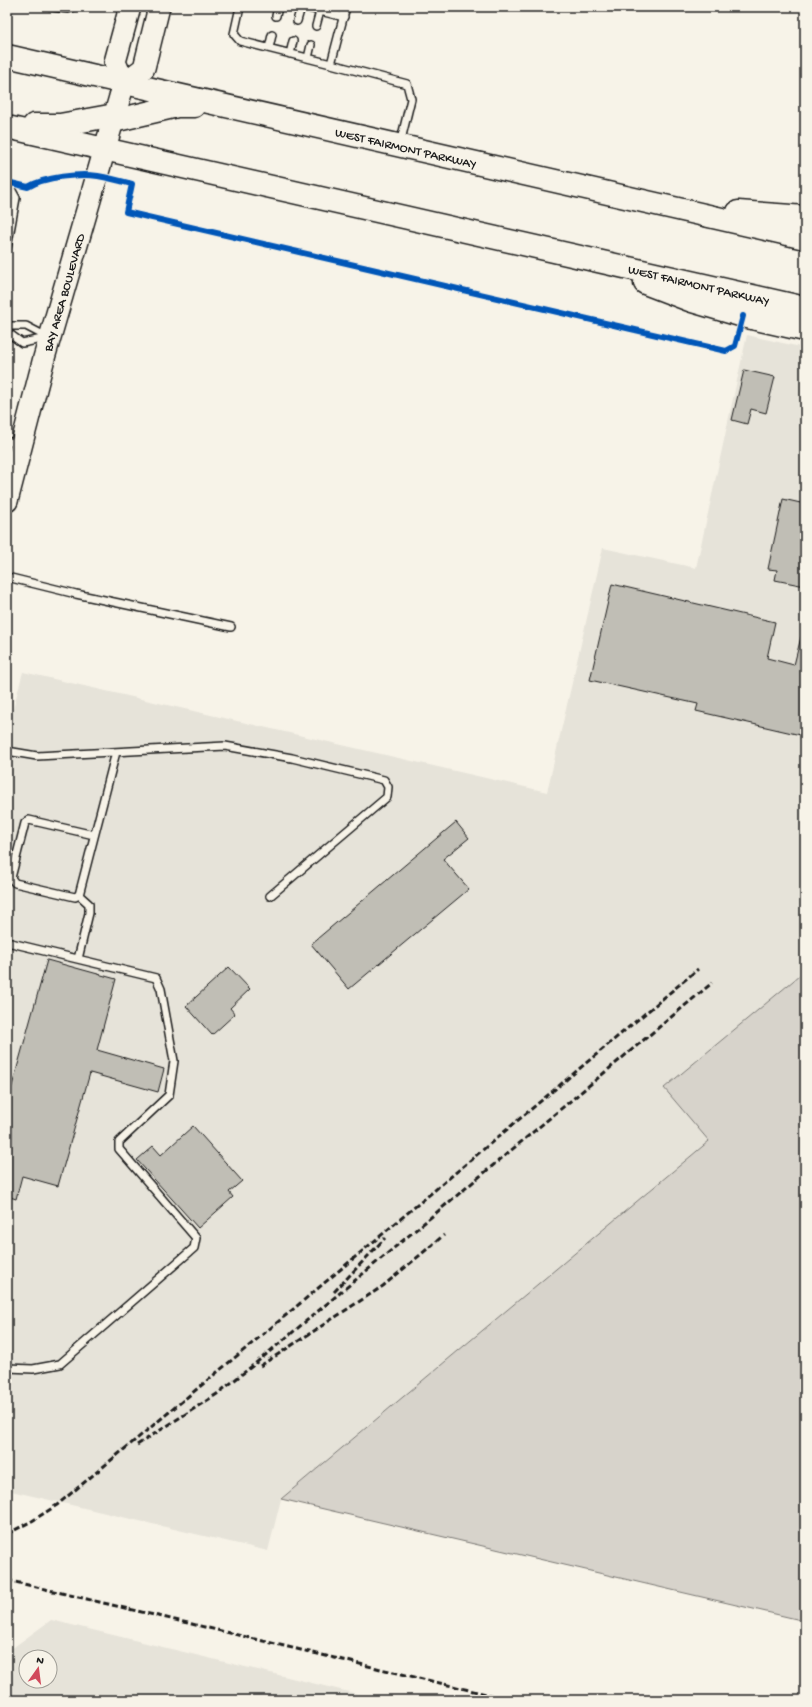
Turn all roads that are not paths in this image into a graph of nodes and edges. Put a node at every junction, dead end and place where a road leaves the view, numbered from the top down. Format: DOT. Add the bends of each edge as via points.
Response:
graph roads {
  1 [pos="51,7"];
  2 [pos="74,7"];
  3 [pos="130,7"];
  4 [pos="159,7"];
  5 [pos="240,7"];
  6 [pos="278,7"];
  7 [pos="301,7"];
  8 [pos="304,7"];
  9 [pos="346,7"];
  10 [pos="320,11"];
  11 [pos="276,16"];
  12 [pos="344,17"];
  13 [pos="297,21"];
  14 [pos="316,26"];
  15 [pos="272,36"];
  16 [pos="293,41"];
  17 [pos="311,45"];
  18 [pos="269,48"];
  19 [pos="290,54"];
  20 [pos="7,56"];
  21 [pos="308,58"];
  22 [pos="331,64"];
  23 [pos="124,84"];
  24 [pos="219,105"];
  25 [pos="114,118"];
  26 [pos="7,126"];
  27 [pos="399,146"];
  28 [pos="105,149"];
  29 [pos="7,186"];
  30 [pos="665,206"];
  31 [pos="805,217"];
  32 [pos="805,238"];
  33 [pos="7,248"];
  34 [pos="565,253"];
  35 [pos="805,308"];
  36 [pos="7,326"];
  37 [pos="805,330"];
  38 [pos="7,332"];
  39 [pos="49,338"];
  40 [pos="14,443"];
  41 [pos="9,489"];
  42 [pos="7,577"];
  43 [pos="231,627"];
  44 [pos="7,751"];
  45 [pos="116,752"];
  46 [pos="94,835"];
  47 [pos="79,895"];
  48 [pos="270,896"];
  49 [pos="7,942"];
  50 [pos="78,959"];
  51 [pos="7,1368"];
  1 -- 2 [label="lane" via="68,10"];
  3 -- 23 [label="main road" via="115,62"];
  4 -- 23 [label="main road" via="144,68"];
  5 -- 18 [label="lane" via="234,34 240,41"];
  6 -- 11 [label="lane"];
  7 -- 13 [label="lane"];
  8 -- 10 [label="lane"];
  9 -- 12 [label="lane"];
  10 -- 12 [label="lane"];
  10 -- 14 [label="lane"];
  12 -- 22 [label="lane"];
  15 -- 18 [label="lane"];
  16 -- 19 [label="lane"];
  17 -- 21 [label="lane"];
  18 -- 19 [label="lane"];
  19 -- 21 [label="lane"];
  20 -- 23 [label="main road, WEST FAIRMONT PARKWAY"];
  21 -- 22 [label="lane"];
  22 -- 27 [label="lane" via="407,84 411,99"];
  23 -- 24 [label="main road, WEST FAIRMONT PARKWAY"];
  23 -- 25 [label="main road, BAY AREA BOULEVARD"];
  24 -- 25 [label="main road" via="177,106"];
  24 -- 27 [label="main road, WEST FAIRMONT PARKWAY"];
  25 -- 26 [label="main road" via="60,125"];
  25 -- 28 [label="main road, BAY AREA BOULEVARD"];
  26 -- 28 [label="main road, WEST FAIRMONT PARKWAY"];
  27 -- 30 [label="main road, WEST FAIRMONT PARKWAY"];
  28 -- 34 [label="main road, WEST FAIRMONT PARKWAY"];
  28 -- 39 [label="main road, BAY AREA BOULEVARD"];
  29 -- 33 [label="lane" via="16,198"];
  30 -- 31 [label="main road"];
  30 -- 32 [label="main road, WEST FAIRMONT PARKWAY"];
  34 -- 35 [label="main road, WEST FAIRMONT PARKWAY"];
  34 -- 37 [label="main road" via="692,301"];
  36 -- 39 [label="lane" via="26,326"];
  38 -- 39 [label="lane" via="22,343"];
  39 -- 40 [label="main road, BAY AREA BOULEVARD"];
  40 -- 41 [label="main road, BAY AREA BOULEVARD"];
  42 -- 43 [label="lane"];
  44 -- 45 [label="lane" via="37,756"];
  45 -- 46 [label="lane"];
  45 -- 48 [label="lane" via="225,746 292,758 384,780 388,787 386,797"];
  46 -- 47 [label="lane"];
  46 -- 47 [label="lane" via="29,820 25,823 11,878 15,883 75,897"];
  47 -- 50 [label="lane" via="89,904 89,914"];
  49 -- 50 [label="lane"];
  50 -- 51 [label="lane" via="156,978 162,989 174,1061 169,1095 120,1142 119,1149 196,1238 194,1248 60,1364 33,1369"];
}
